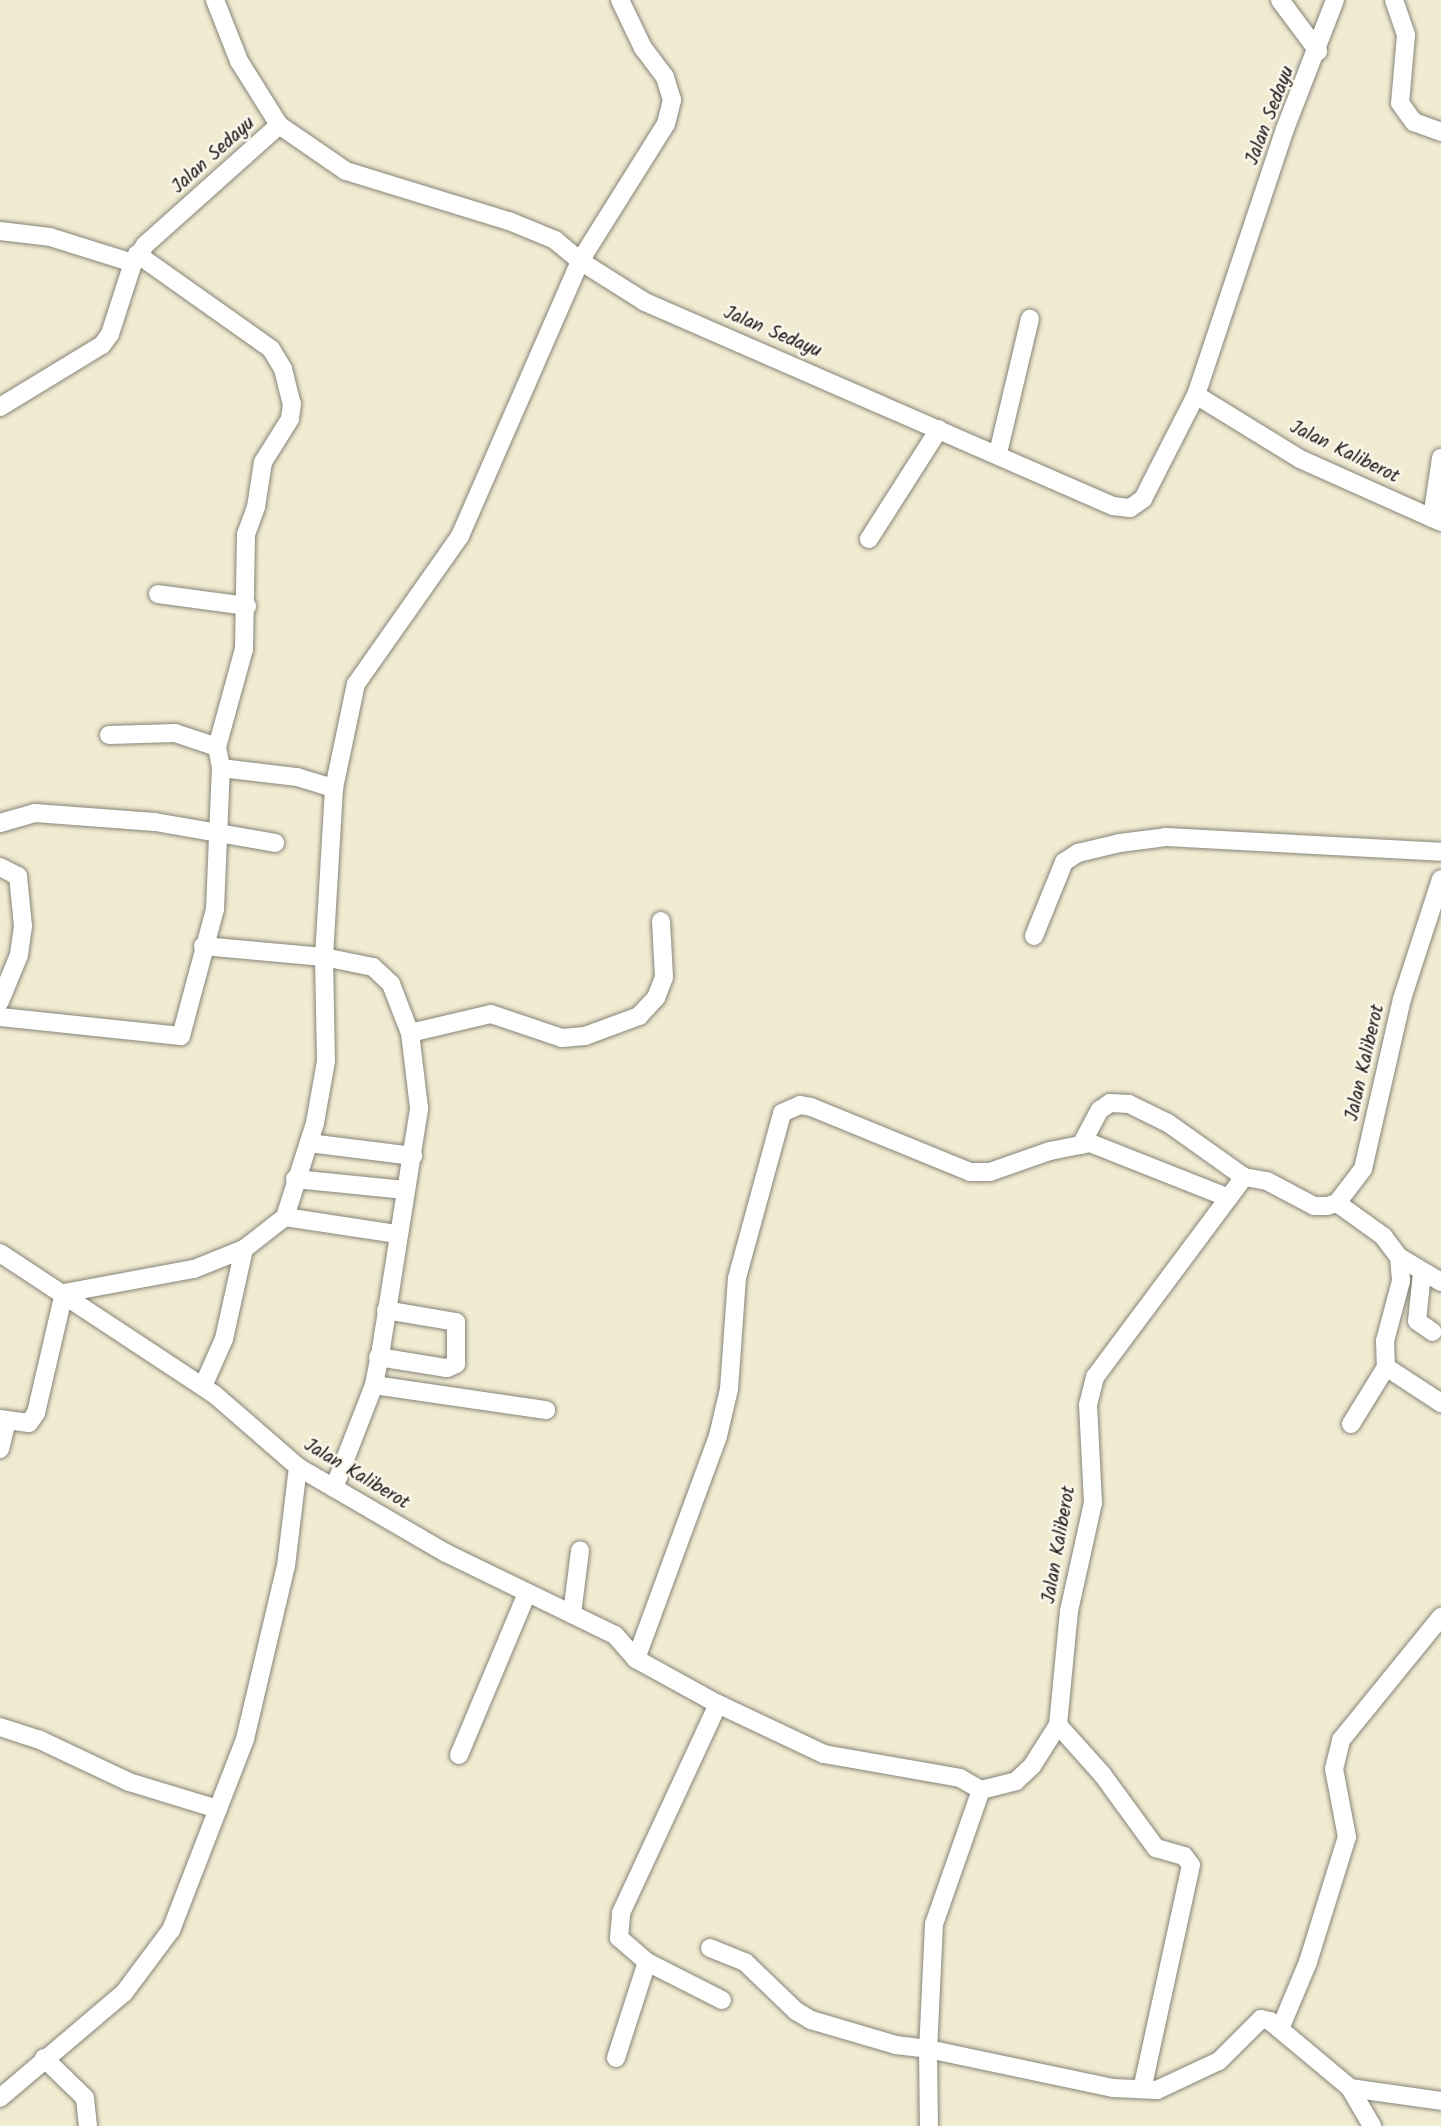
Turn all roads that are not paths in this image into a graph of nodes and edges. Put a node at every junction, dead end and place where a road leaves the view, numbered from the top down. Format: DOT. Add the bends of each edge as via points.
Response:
graph roads {
  1 [pos="215,0"];
  2 [pos="620,0"];
  3 [pos="1280,0"];
  4 [pos="1335,0"];
  5 [pos="1394,0"];
  6 [pos="1318,51"];
  7 [pos="279,125"];
  8 [pos="1441,132"];
  9 [pos="0,231"];
  10 [pos="135,259"];
  11 [pos="580,261"];
  12 [pos="1030,319"];
  13 [pos="1196,395"];
  14 [pos="0,407"];
  15 [pos="939,429"];
  16 [pos="998,453"];
  17 [pos="1441,458"];
  18 [pos="1436,520"];
  19 [pos="869,539"];
  20 [pos="158,594"];
  21 [pos="247,606"];
  22 [pos="109,735"];
  23 [pos="216,747"];
  24 [pos="221,768"];
  25 [pos="334,788"];
  26 [pos="0,822"];
  27 [pos="218,835"];
  28 [pos="275,844"];
  29 [pos="1441,852"];
  30 [pos="0,867"];
  31 [pos="1441,879"];
  32 [pos="662,921"];
  33 [pos="1034,936"];
  34 [pos="202,947"];
  35 [pos="324,957"];
  36 [pos="0,1001"];
  37 [pos="0,1017"];
  38 [pos="410,1034"];
  39 [pos="309,1143"];
  40 [pos="1081,1145"];
  41 [pos="413,1156"];
  42 [pos="1244,1177"];
  43 [pos="295,1179"];
  44 [pos="405,1190"];
  45 [pos="1228,1198"];
  46 [pos="1337,1203"];
  47 [pos="285,1217"];
  48 [pos="396,1234"];
  49 [pos="244,1249"];
  50 [pos="0,1253"];
  51 [pos="1399,1257"];
  52 [pos="1422,1273"];
  53 [pos="1441,1282"];
  54 [pos="64,1293"];
  55 [pos="386,1310"];
  56 [pos="1433,1332"];
  57 [pos="378,1357"];
  58 [pos="1386,1367"];
  59 [pos="374,1385"];
  60 [pos="203,1386"];
  61 [pos="1441,1403"];
  62 [pos="546,1410"];
  63 [pos="4,1420"];
  64 [pos="1351,1423"];
  65 [pos="0,1449"];
  66 [pos="298,1467"];
  67 [pos="334,1488"];
  68 [pos="580,1550"];
  69 [pos="527,1593"];
  70 [pos="572,1614"];
  71 [pos="1441,1618"];
  72 [pos="636,1659"];
  73 [pos="718,1704"];
  74 [pos="1058,1725"];
  75 [pos="0,1727"];
  76 [pos="459,1755"];
  77 [pos="981,1790"];
  78 [pos="218,1808"];
  79 [pos="710,1948"];
  80 [pos="647,1962"];
  81 [pos="722,2000"];
  82 [pos="1280,2029"];
  83 [pos="928,2049"];
  84 [pos="44,2058"];
  85 [pos="616,2059"];
  86 [pos="1350,2088"];
  87 [pos="1142,2089"];
  88 [pos="0,2098"];
  89 [pos="1441,2101"];
  90 [pos="88,2126"];
  91 [pos="929,2126"];
  92 [pos="1372,2126"];
  1 -- 7 [label="street" via="239,61"];
  2 -- 11 [label="street" via="643,48 665,77 672,100 666,124"];
  3 -- 6 [label="street"];
  4 -- 6 [label="street, Jalan Sedayu"];
  5 -- 8 [label="street" via="1406,34 1400,103 1414,122"];
  6 -- 13 [label="street, Jalan Sedayu" via="1285,128"];
  7 -- 10 [label="street, Jalan Sedayu" via="236,160"];
  7 -- 11 [label="street, Jalan Sedayu" via="346,171 509,220 555,240"];
  9 -- 10 [label="street" via="50,237"];
  10 -- 14 [label="street, Jalan Sedayu" via="110,334 102,345"];
  10 -- 21 [label="street" via="262,341 283,369 292,411 263,462 256,507 246,534"];
  11 -- 15 [label="street, Jalan Sedayu" via="645,302"];
  11 -- 25 [label="street" via="460,536 356,684"];
  12 -- 16 [label="street"];
  13 -- 16 [label="street, Jalan Sedayu" via="1143,499 1130,508 1113,506"];
  13 -- 18 [label="street, Jalan Kaliberot" via="1300,459"];
  15 -- 16 [label="street, Jalan Sedayu"];
  15 -- 19 [label="street"];
  17 -- 18 [label="street"];
  20 -- 21 [label="street"];
  21 -- 23 [label="street" via="244,649"];
  22 -- 23 [label="street" via="175,733"];
  23 -- 24 [label="street"];
  24 -- 25 [label="street" via="298,777"];
  24 -- 27 [label="street"];
  25 -- 35 [label="street"];
  26 -- 27 [label="street" via="35,813 155,822"];
  27 -- 28 [label="street"];
  27 -- 34 [label="street" via="215,909"];
  29 -- 33 [label="street" via="1166,837 1120,843 1078,853 1064,862"];
  30 -- 36 [label="street" via="18,876 23,926 19,955"];
  31 -- 46 [label="street, Jalan Kaliberot" via="1402,999 1366,1161"];
  32 -- 38 [label="street" via="664,977 656,998 639,1016 586,1036 562,1038 491,1014 470,1015"];
  34 -- 35 [label="street"];
  34 -- 37 [label="street" via="181,1037"];
  35 -- 38 [label="street" via="383,972"];
  35 -- 39 [label="street" via="326,1061"];
  38 -- 41 [label="street" via="419,1105"];
  39 -- 41 [label="street"];
  39 -- 43 [label="street"];
  40 -- 42 [label="street" via="1100,1110 1110,1103 1129,1104 1168,1123"];
  40 -- 45 [label="street" via="1114,1150"];
  40 -- 72 [label="street" via="1050,1150 999,1169 970,1172 811,1107 790,1107 777,1123 737,1278 729,1389 718,1436"];
  41 -- 44 [label="street"];
  42 -- 45 [label="street, Jalan Kaliberot"];
  42 -- 46 [label="street" via="1268,1181 1314,1206"];
  43 -- 44 [label="street"];
  43 -- 47 [label="street"];
  44 -- 48 [label="street"];
  45 -- 74 [label="street, Jalan Kaliberot" via="1090,1391 1093,1503 1069,1611"];
  46 -- 51 [label="street" via="1383,1236"];
  47 -- 48 [label="street"];
  47 -- 49 [label="street"];
  48 -- 55 [label="street"];
  49 -- 54 [label="street" via="194,1269"];
  49 -- 60 [label="street" via="224,1339"];
  50 -- 54 [label="street, Jalan Kaliberot"];
  51 -- 52 [label="street"];
  51 -- 58 [label="street" via="1401,1281 1385,1341"];
  52 -- 53 [label="street"];
  52 -- 56 [label="street" via="1417,1321"];
  54 -- 60 [label="street, Jalan Kaliberot"];
  54 -- 63 [label="street" via="36,1413 29,1423"];
  55 -- 57 [label="street"];
  55 -- 57 [label="street" via="456,1322 456,1364 447,1368"];
  57 -- 59 [label="street"];
  58 -- 61 [label="street"];
  58 -- 64 [label="street"];
  59 -- 62 [label="street"];
  59 -- 67 [label="street"];
  60 -- 66 [label="street, Jalan Kaliberot"];
  63 -- 65 [label="street"];
  66 -- 67 [label="street, Jalan Kaliberot"];
  66 -- 78 [label="street" via="286,1566 245,1739"];
  67 -- 69 [label="street, Jalan Kaliberot" via="446,1553"];
  68 -- 70 [label="street"];
  69 -- 70 [label="street, Jalan Kaliberot"];
  69 -- 76 [label="street"];
  70 -- 72 [label="street, Jalan Kaliberot" via="615,1635"];
  71 -- 82 [label="street" via="1341,1740 1334,1769 1348,1837 1308,1962"];
  72 -- 73 [label="street, Jalan Kaliberot"];
  73 -- 77 [label="street, Jalan Kaliberot" via="824,1754 960,1779"];
  73 -- 80 [label="street" via="621,1913 620,1938"];
  74 -- 77 [label="street, Jalan Kaliberot" via="1016,1782"];
  74 -- 87 [label="street" via="1102,1774 1156,1848 1184,1856 1191,1865"];
  75 -- 78 [label="street" via="38,1739 129,1782"];
  77 -- 83 [label="street" via="934,1924"];
  78 -- 84 [label="street" via="171,1930 148,1965 124,1993"];
  79 -- 83 [label="street" via="745,1962 811,2020 896,2045"];
  80 -- 81 [label="street"];
  80 -- 85 [label="street"];
  82 -- 86 [label="street"];
  82 -- 87 [label="street" via="1261,2019 1219,2061 1185,2080 1157,2090"];
  83 -- 87 [label="street" via="1113,2088"];
  83 -- 91 [label="street"];
  84 -- 88 [label="street"];
  84 -- 90 [label="street" via="85,2098"];
  86 -- 89 [label="street"];
  86 -- 92 [label="street"];
}
